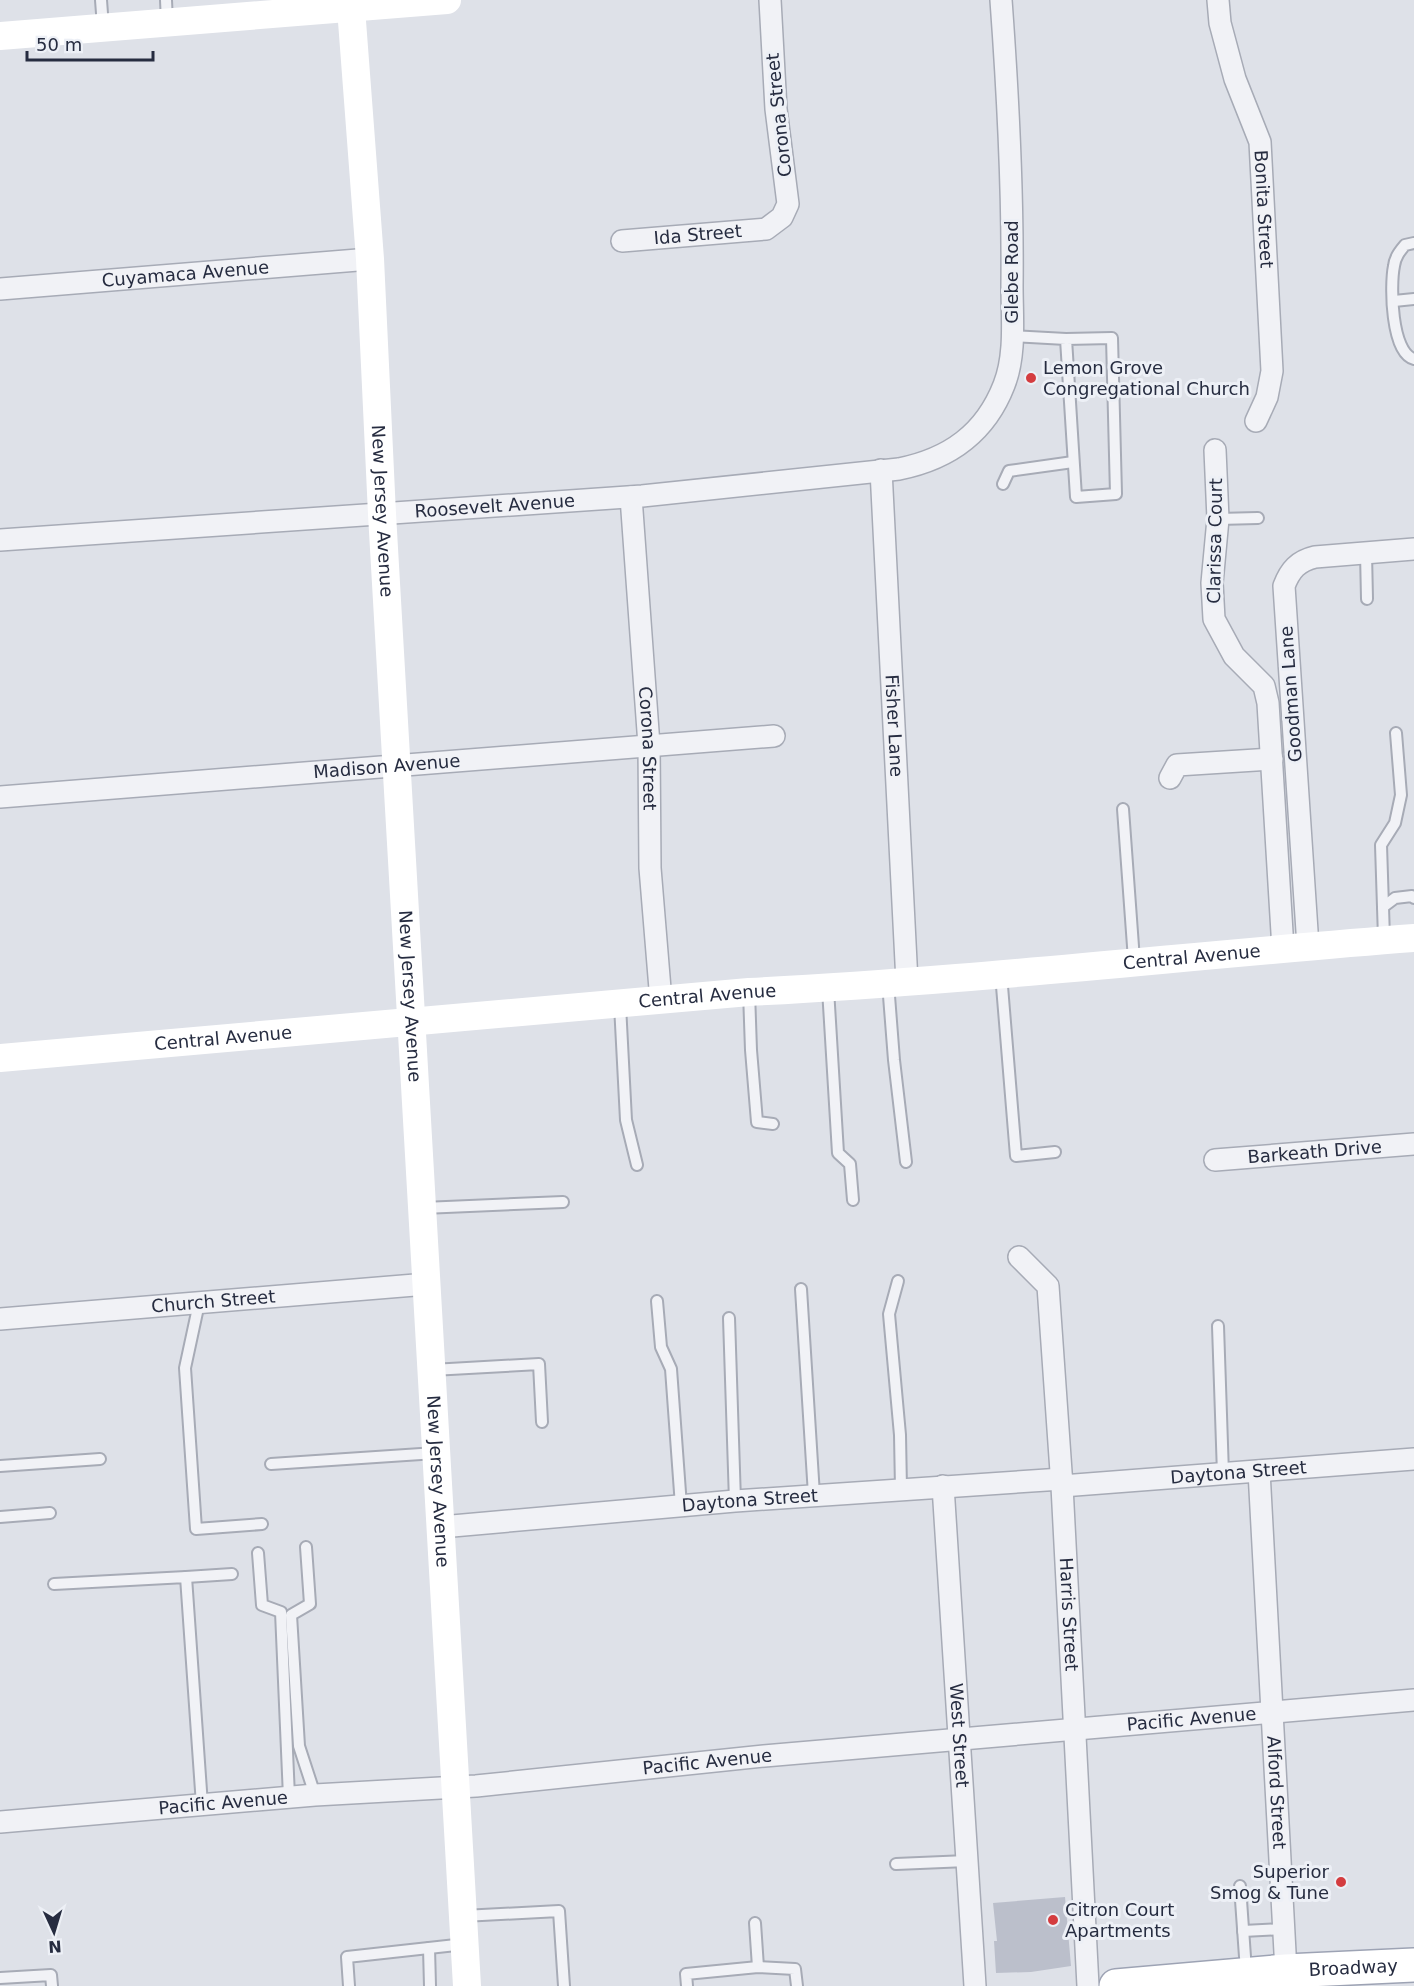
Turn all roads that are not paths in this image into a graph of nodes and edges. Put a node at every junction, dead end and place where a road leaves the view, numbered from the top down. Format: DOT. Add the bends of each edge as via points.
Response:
graph roads {
  1 [pos="447,0"];
  2 [pos="770,0"];
  3 [pos="1001,0"];
  4 [pos="1218,0"];
  5 [pos="360,5"];
  6 [pos="254,8"];
  7 [pos="166,11"];
  8 [pos="102,14"];
  9 [pos="0,36"];
  10 [pos="774,224"];
  11 [pos="622,242"];
  12 [pos="1414,243"];
  13 [pos="370,259"];
  14 [pos="0,290"];
  15 [pos="1414,299"];
  16 [pos="1394,301"];
  17 [pos="1012,336"];
  18 [pos="1066,339"];
  19 [pos="1414,359"];
  20 [pos="1256,422"];
  21 [pos="1215,450"];
  22 [pos="1073,462"];
  23 [pos="881,470"];
  24 [pos="1003,484"];
  25 [pos="631,497"];
  26 [pos="382,514"];
  27 [pos="1258,518"];
  28 [pos="1218,519"];
  29 [pos="0,540"];
  30 [pos="1414,549"];
  31 [pos="1366,553"];
  32 [pos="1367,599"];
  33 [pos="1396,733"];
  34 [pos="774,736"];
  35 [pos="649,745"];
  36 [pos="1272,759"];
  37 [pos="397,766"];
  38 [pos="1170,778"];
  39 [pos="0,797"];
  40 [pos="1123,809"];
  41 [pos="1414,898"];
  42 [pos="1383,907"];
  43 [pos="1414,938"];
  44 [pos="1384,940"];
  45 [pos="1296,947"];
  46 [pos="1134,964"];
  47 [pos="1001,974"];
  48 [pos="897,982"];
  49 [pos="828,988"];
  50 [pos="749,992"];
  51 [pos="661,1001"];
  52 [pos="620,1005"];
  53 [pos="412,1022"];
  54 [pos="0,1058"];
  55 [pos="773,1124"];
  56 [pos="1414,1144"];
  57 [pos="1055,1152"];
  58 [pos="1215,1160"];
  59 [pos="906,1162"];
  60 [pos="637,1165"];
  61 [pos="853,1200"];
  62 [pos="563,1202"];
  63 [pos="422,1208"];
  64 [pos="1019,1257"];
  65 [pos="898,1281"];
  66 [pos="427,1284"];
  67 [pos="801,1289"];
  68 [pos="657,1301"];
  69 [pos="199,1303"];
  70 [pos="729,1318"];
  71 [pos="0,1319"];
  72 [pos="1218,1326"];
  73 [pos="432,1370"];
  74 [pos="542,1422"];
  75 [pos="436,1453"];
  76 [pos="100,1459"];
  77 [pos="1414,1459"];
  78 [pos="271,1464"];
  79 [pos="0,1466"];
  80 [pos="1259,1471"];
  81 [pos="1223,1474"];
  82 [pos="1062,1483"];
  83 [pos="943,1486"];
  84 [pos="901,1489"];
  85 [pos="814,1495"];
  86 [pos="735,1501"];
  87 [pos="681,1506"];
  88 [pos="50,1513"];
  89 [pos="0,1517"];
  90 [pos="262,1524"];
  91 [pos="441,1527"];
  92 [pos="306,1547"];
  93 [pos="258,1553"];
  94 [pos="232,1574"];
  95 [pos="186,1577"];
  96 [pos="54,1584"];
  97 [pos="1414,1700"];
  98 [pos="1271,1712"];
  99 [pos="1076,1730"];
  100 [pos="959,1739"];
  101 [pos="456,1787"];
  102 [pos="315,1795"];
  103 [pos="289,1797"];
  104 [pos="202,1805"];
  105 [pos="0,1822"];
  106 [pos="967,1861"];
  107 [pos="896,1864"];
  108 [pos="1240,1886"];
  109 [pos="755,1923"];
  110 [pos="1284,1929"];
  111 [pos="464,1930"];
  112 [pos="1243,1931"];
  113 [pos="429,1947"];
  114 [pos="1414,1965"];
  115 [pos="758,1967"];
  116 [pos="1286,1971"];
  117 [pos="1246,1975"];
  118 [pos="0,1978"];
  119 [pos="1163,1984"];
  120 [pos="52,1986"];
  121 [pos="349,1986"];
  122 [pos="430,1986"];
  123 [pos="467,1986"];
  124 [pos="564,1986"];
  125 [pos="687,1986"];
  126 [pos="797,1986"];
  127 [pos="975,1986"];
  128 [pos="1088,1986"];
  129 [pos="1116,1986"];
  1 -- 5 [label="street"];
  2 -- 10 [label="street, Corona Street" via="776,109 788,204"];
  3 -- 17 [label="street, Glebe Road" via="1013,208"];
  4 -- 20 [label="street, Bonita Street" via="1235,80 1260,142 1272,371 1267,397"];
  5 -- 6 [label="street"];
  5 -- 13 [label="street, New Jersey Avenue"];
  6 -- 7 [label="street"];
  7 -- 8 [label="street"];
  8 -- 9 [label="street"];
  10 -- 11 [label="street, Ida Street" via="766,229"];
  12 -- 16 [label="lane" via="1405,245 1397,255 1393,267"];
  13 -- 14 [label="street, Cuyamaca Avenue"];
  13 -- 26 [label="street, New Jersey Avenue"];
  15 -- 16 [label="lane"];
  16 -- 19 [label="lane" via="1399,345 1408,358"];
  17 -- 18 [label="lane"];
  17 -- 23 [label="street, Glebe Road" via="1005,383 978,428 934,460 899,470"];
  18 -- 22 [label="lane"];
  18 -- 22 [label="lane" via="1112,338 1116,494 1076,497"];
  21 -- 28 [label="street, Clarissa Court"];
  22 -- 24 [label="lane" via="1009,471"];
  23 -- 25 [label="street, Roosevelt Avenue"];
  23 -- 48 [label="street, Fisher Lane"];
  25 -- 26 [label="street, Roosevelt Avenue"];
  25 -- 35 [label="street, Corona Street"];
  26 -- 29 [label="street, Roosevelt Avenue"];
  26 -- 37 [label="street, New Jersey Avenue"];
  27 -- 28 [label="lane"];
  28 -- 36 [label="street, Clarissa Court" via="1212,583 1214,619 1234,656 1264,686"];
  30 -- 31 [label="street, Goodman Lane"];
  31 -- 32 [label="lane"];
  31 -- 45 [label="street, Goodman Lane" via="1304,560 1290,572 1284,586"];
  33 -- 42 [label="lane" via="1401,795 1395,823 1382,845"];
  34 -- 35 [label="street, Madison Avenue"];
  35 -- 37 [label="street, Madison Avenue"];
  35 -- 51 [label="street, Corona Street" via="650,868"];
  36 -- 38 [label="street" via="1177,765"];
  36 -- 45 [label="street, Clarissa Court"];
  37 -- 39 [label="street, Madison Avenue"];
  37 -- 53 [label="street, New Jersey Avenue"];
  40 -- 46 [label="lane"];
  41 -- 42 [label="lane" via="1395,898"];
  42 -- 44 [label="lane"];
  43 -- 44 [label="street, Central Avenue"];
  44 -- 45 [label="street, Central Avenue"];
  45 -- 46 [label="street, Central Avenue"];
  46 -- 47 [label="street, Central Avenue"];
  47 -- 48 [label="street, Central Avenue"];
  47 -- 57 [label="lane" via="1016,1156"];
  48 -- 49 [label="street, Central Avenue"];
  48 -- 59 [label="lane" via="894,1060"];
  49 -- 50 [label="street, Central Avenue"];
  49 -- 61 [label="lane" via="838,1154 850,1164"];
  50 -- 51 [label="street, Central Avenue"];
  50 -- 55 [label="lane" via="757,1122"];
  51 -- 52 [label="street, Central Avenue"];
  52 -- 53 [label="street, Central Avenue"];
  52 -- 60 [label="lane" via="626,1120"];
  53 -- 54 [label="street, Central Avenue"];
  53 -- 63 [label="street, New Jersey Avenue"];
  56 -- 58 [label="street, Barkeath Drive"];
  62 -- 63 [label="lane"];
  63 -- 66 [label="street, New Jersey Avenue"];
  64 -- 82 [label="street, Harris Street" via="1048,1286"];
  65 -- 84 [label="lane" via="890,1314"];
  66 -- 69 [label="street, Church Street"];
  66 -- 73 [label="street, New Jersey Avenue"];
  67 -- 85 [label="lane"];
  68 -- 87 [label="lane" via="661,1347 670,1369"];
  69 -- 71 [label="street, Church Street"];
  69 -- 90 [label="lane" via="185,1368 196,1529"];
  70 -- 86 [label="lane"];
  72 -- 81 [label="lane"];
  73 -- 74 [label="lane" via="538,1364"];
  73 -- 75 [label="street, New Jersey Avenue"];
  75 -- 78 [label="lane"];
  75 -- 91 [label="street, New Jersey Avenue"];
  76 -- 79 [label="lane"];
  77 -- 80 [label="street, Daytona Street"];
  80 -- 81 [label="street, Daytona Street"];
  80 -- 98 [label="street, Alford Street"];
  81 -- 82 [label="street, Daytona Street"];
  82 -- 83 [label="street, Daytona Street"];
  82 -- 99 [label="street, Harris Street"];
  83 -- 84 [label="street, Daytona Street"];
  83 -- 100 [label="street, West Street"];
  84 -- 85 [label="street, Daytona Street"];
  85 -- 86 [label="street, Daytona Street"];
  86 -- 87 [label="street, Daytona Street"];
  87 -- 91 [label="street, Daytona Street"];
  88 -- 89 [label="lane"];
  91 -- 101 [label="street, New Jersey Avenue"];
  92 -- 102 [label="lane" via="310,1604 291,1615 299,1746"];
  93 -- 103 [label="lane" via="261,1605 281,1612"];
  94 -- 95 [label="lane"];
  95 -- 96 [label="lane"];
  95 -- 104 [label="lane"];
  97 -- 98 [label="street, Pacific Avenue"];
  98 -- 99 [label="street, Pacific Avenue"];
  98 -- 110 [label="street, Alford Street"];
  99 -- 100 [label="street, Pacific Avenue"];
  99 -- 128 [label="street, Harris Street"];
  100 -- 101 [label="street, Pacific Avenue"];
  100 -- 106 [label="street, West Street"];
  101 -- 102 [label="street, Pacific Avenue"];
  101 -- 111 [label="street, New Jersey Avenue"];
  102 -- 103 [label="street, Pacific Avenue"];
  103 -- 104 [label="street, Pacific Avenue"];
  104 -- 105 [label="street, Pacific Avenue"];
  106 -- 107 [label="lane"];
  106 -- 127 [label="street, West Street"];
  108 -- 112 [label="lane"];
  109 -- 115 [label="lane"];
  110 -- 112 [label="lane"];
  110 -- 116 [label="street, Alford Street"];
  111 -- 113 [label="lane"];
  111 -- 123 [label="street, New Jersey Avenue"];
  111 -- 124 [label="lane" via="559,1911"];
  112 -- 117 [label="lane"];
  113 -- 121 [label="lane" via="347,1957"];
  113 -- 122 [label="lane"];
  114 -- 116 [label="main road, Broadway"];
  115 -- 125 [label="lane" via="686,1974"];
  115 -- 126 [label="lane" via="795,1969"];
  116 -- 117 [label="main road, Broadway"];
  117 -- 119 [label="main road, Broadway"];
  118 -- 120 [label="lane" via="51,1975"];
  119 -- 129 [label="main road, Broadway"];
}
